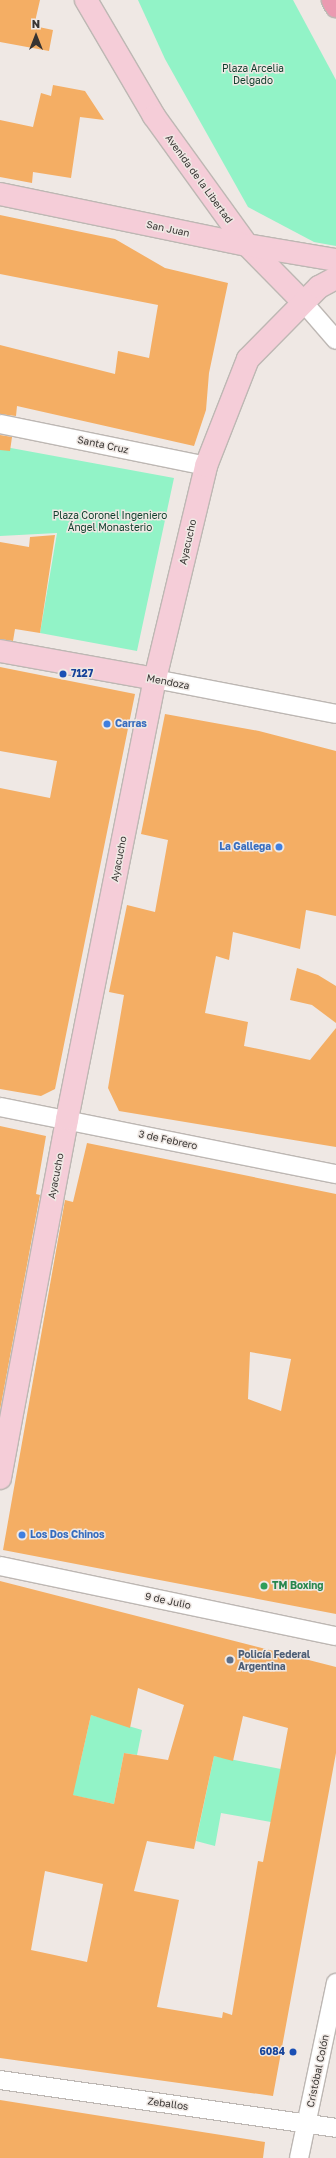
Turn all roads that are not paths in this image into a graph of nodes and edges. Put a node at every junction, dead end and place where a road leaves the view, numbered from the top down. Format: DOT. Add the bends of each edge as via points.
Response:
graph roads {
  1 [pos="86,0"];
  2 [pos="333,0"];
  3 [pos="336,6"];
  4 [pos="0,194"];
  5 [pos="247,245"];
  6 [pos="334,273"];
  7 [pos="303,302"];
  8 [pos="336,340"];
  9 [pos="0,424"];
  10 [pos="206,466"];
  11 [pos="0,651"];
  12 [pos="155,679"];
  13 [pos="336,714"];
  14 [pos="0,1107"];
  15 [pos="67,1119"];
  16 [pos="336,1174"];
  17 [pos="0,1478"];
  18 [pos="0,1566"];
  19 [pos="336,1636"];
  20 [pos="336,1983"];
  21 [pos="0,2080"];
  22 [pos="307,2124"];
  23 [pos="336,2128"];
  24 [pos="300,2158"];
  1 -- 5 [label="main road, Avenida de la Libertad" via="154,116"];
  2 -- 3 [label="main road"];
  4 -- 5 [label="main road, San Juan"];
  5 -- 6 [label="main road, San Juan"];
  5 -- 7 [label="main road, Avenida de la Libertad"];
  6 -- 7 [label="main road, Ayacucho"];
  7 -- 8 [label="street, Avenida de la Libertad"];
  7 -- 10 [label="main road, Ayacucho" via="248,359"];
  9 -- 10 [label="street, Santa Cruz"];
  10 -- 12 [label="main road, Ayacucho"];
  11 -- 12 [label="main road, Mendoza"];
  12 -- 13 [label="street, Mendoza"];
  12 -- 15 [label="main road, Ayacucho"];
  14 -- 15 [label="street, 3 de Febrero"];
  15 -- 16 [label="street, 3 de Febrero"];
  15 -- 17 [label="main road, Ayacucho"];
  18 -- 19 [label="street, 9 de Julio"];
  20 -- 22 [label="street, Cristóbal Colón"];
  21 -- 22 [label="street, Zeballos"];
  22 -- 23 [label="street, Zeballos"];
  22 -- 24 [label="street, Cristóbal Colón"];
}
